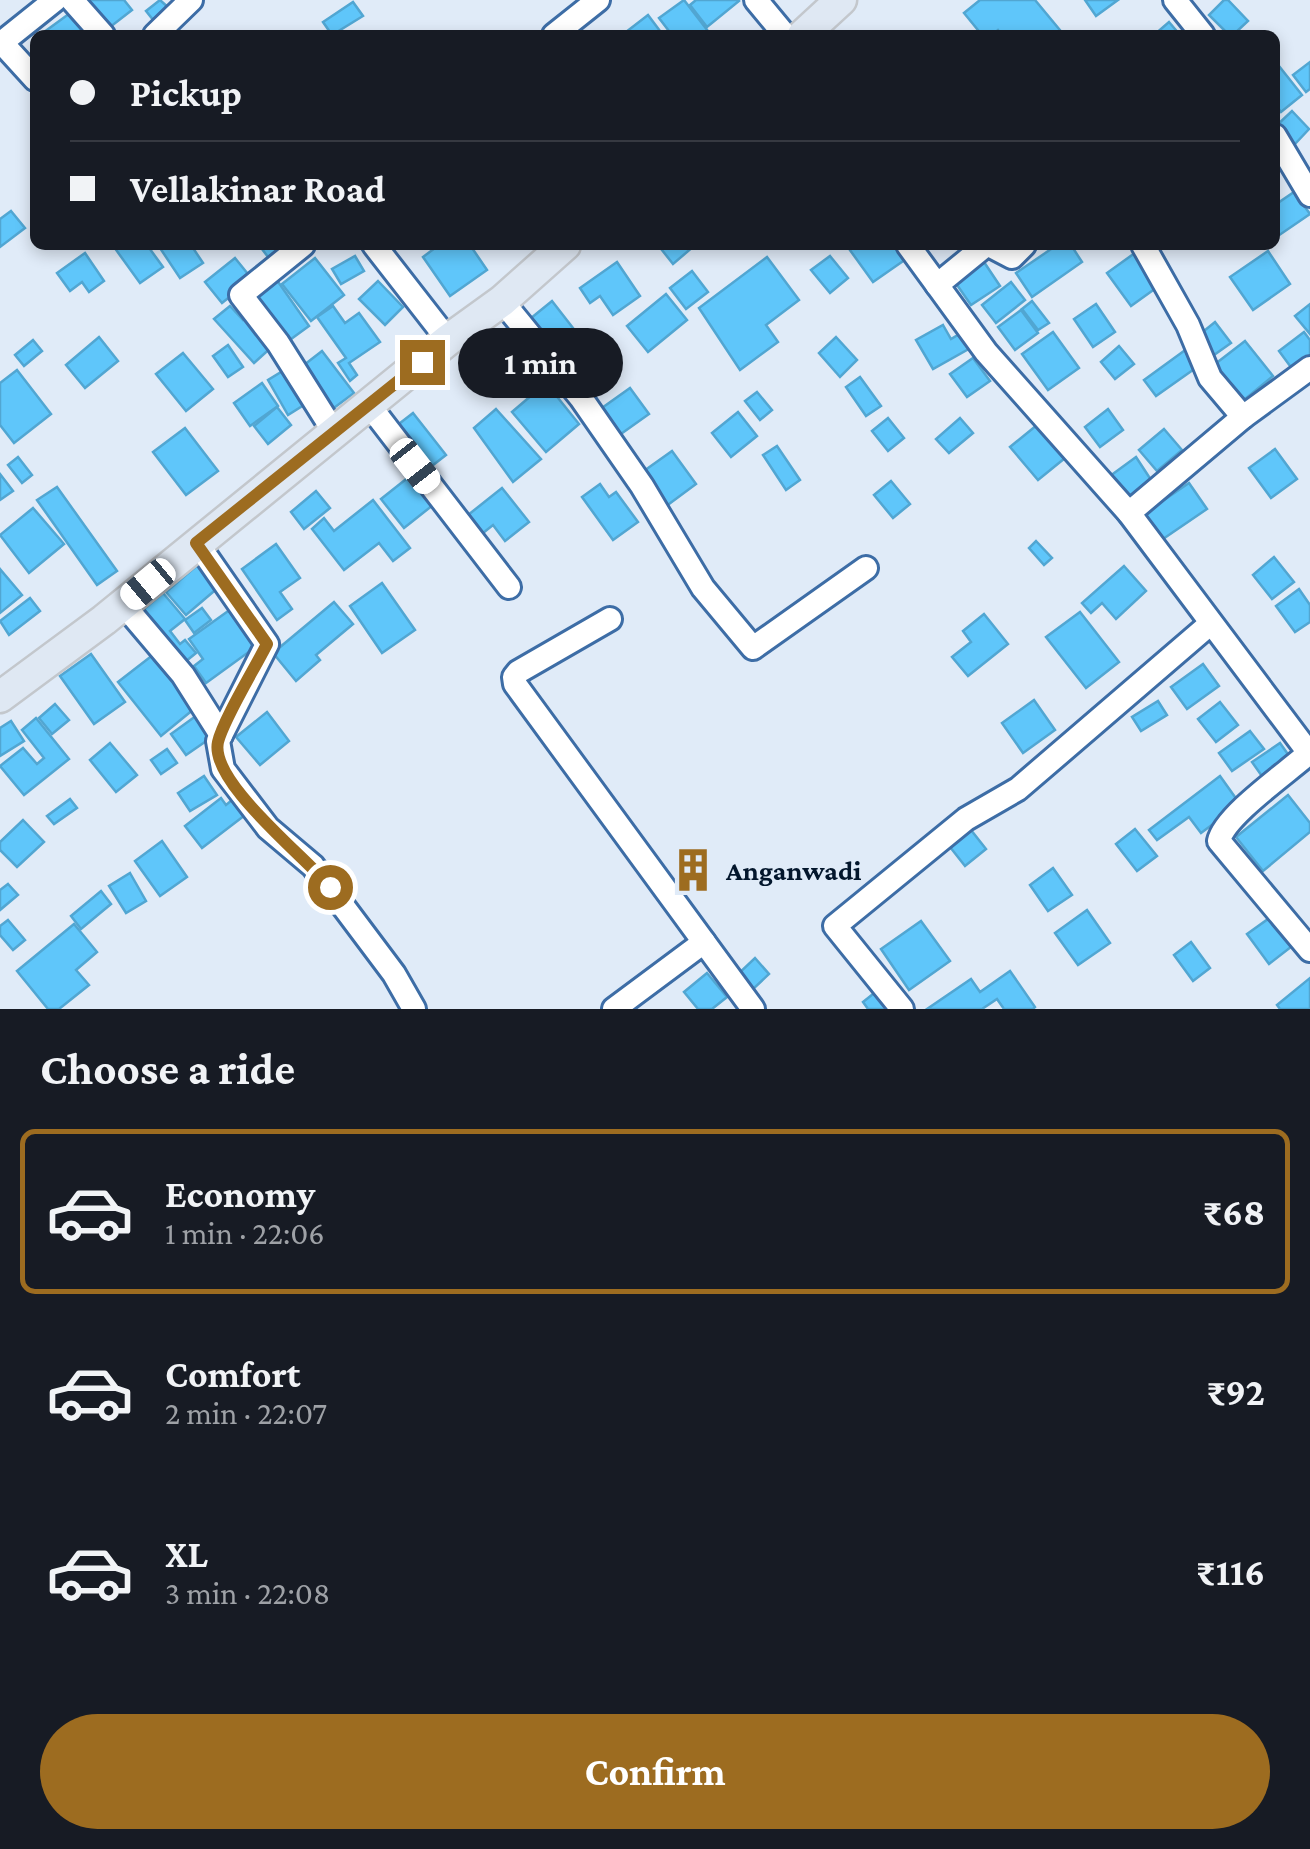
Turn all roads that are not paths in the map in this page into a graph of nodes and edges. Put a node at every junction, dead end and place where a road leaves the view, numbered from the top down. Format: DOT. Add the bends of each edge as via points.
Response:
graph roads {
  1 [pos="55,0"];
  2 [pos="72,0"];
  3 [pos="191,0"];
  4 [pos="598,0"];
  5 [pos="756,0"];
  6 [pos="841,0"];
  7 [pos="1175,0"];
  8 [pos="99,30"];
  9 [pos="159,30"];
  10 [pos="560,30"];
  11 [pos="781,30"];
  12 [pos="808,30"];
  13 [pos="1199,30"];
  14 [pos="1,44"];
  15 [pos="30,74"];
  16 [pos="1280,144"];
  17 [pos="1310,195"];
  18 [pos="297,250"];
  19 [pos="378,250"];
  20 [pos="559,250"];
  21 [pos="912,250"];
  22 [pos="982,250"];
  23 [pos="997,250"];
  24 [pos="1019,250"];
  25 [pos="1146,250"];
  26 [pos="937,285"];
  27 [pos="502,301"];
  28 [pos="448,340"];
  29 [pos="1310,368"];
  30 [pos="368,405"];
  31 [pos="1243,418"];
  32 [pos="334,432"];
  33 [pos="1129,513"];
  34 [pos="196,543"];
  35 [pos="866,568"];
  36 [pos="509,586"];
  37 [pos="123,604"];
  38 [pos="610,619"];
  39 [pos="1210,624"];
  40 [pos="0,697"];
  41 [pos="221,735"];
  42 [pos="1310,754"];
  43 [pos="704,942"];
  44 [pos="1310,950"];
  45 [pos="414,1009"];
  46 [pos="614,1009"];
  47 [pos="752,1009"];
  48 [pos="902,1009"];
  1 -- 14 [label="street"];
  2 -- 8 [label="street"];
  3 -- 9 [label="street"];
  4 -- 10 [label="street"];
  5 -- 11 [label="street"];
  6 -- 12 [label="main road"];
  7 -- 13 [label="street"];
  14 -- 15 [label="street"];
  16 -- 17 [label="street"];
  18 -- 32 [label="street" via="241,295"];
  19 -- 28 [label="street"];
  20 -- 27 [label="main road"];
  21 -- 26 [label="street"];
  22 -- 26 [label="street"];
  23 -- 24 [label="street" via="1012,258"];
  25 -- 31 [label="street" via="1210,378"];
  26 -- 33 [label="street" via="986,352"];
  27 -- 28 [label="main road"];
  27 -- 35 [label="street" via="592,414 703,588 752,648"];
  28 -- 30 [label="main road"];
  29 -- 31 [label="street"];
  30 -- 32 [label="main road"];
  30 -- 36 [label="street"];
  31 -- 33 [label="street"];
  32 -- 34 [label="main road"];
  33 -- 39 [label="street"];
  34 -- 37 [label="main road"];
  34 -- 41 [label="street" via="267,644"];
  37 -- 40 [label="main road"];
  37 -- 41 [label="street" via="183,675"];
  38 -- 43 [label="street" via="518,672 515,684"];
  39 -- 42 [label="street"];
  39 -- 48 [label="street" via="1018,789 966,819 836,926"];
  41 -- 45 [label="street" via="223,769 268,828 313,866"];
  42 -- 44 [label="street" via="1238,814 1219,840"];
  43 -- 46 [label="street"];
  43 -- 47 [label="street"];
}
